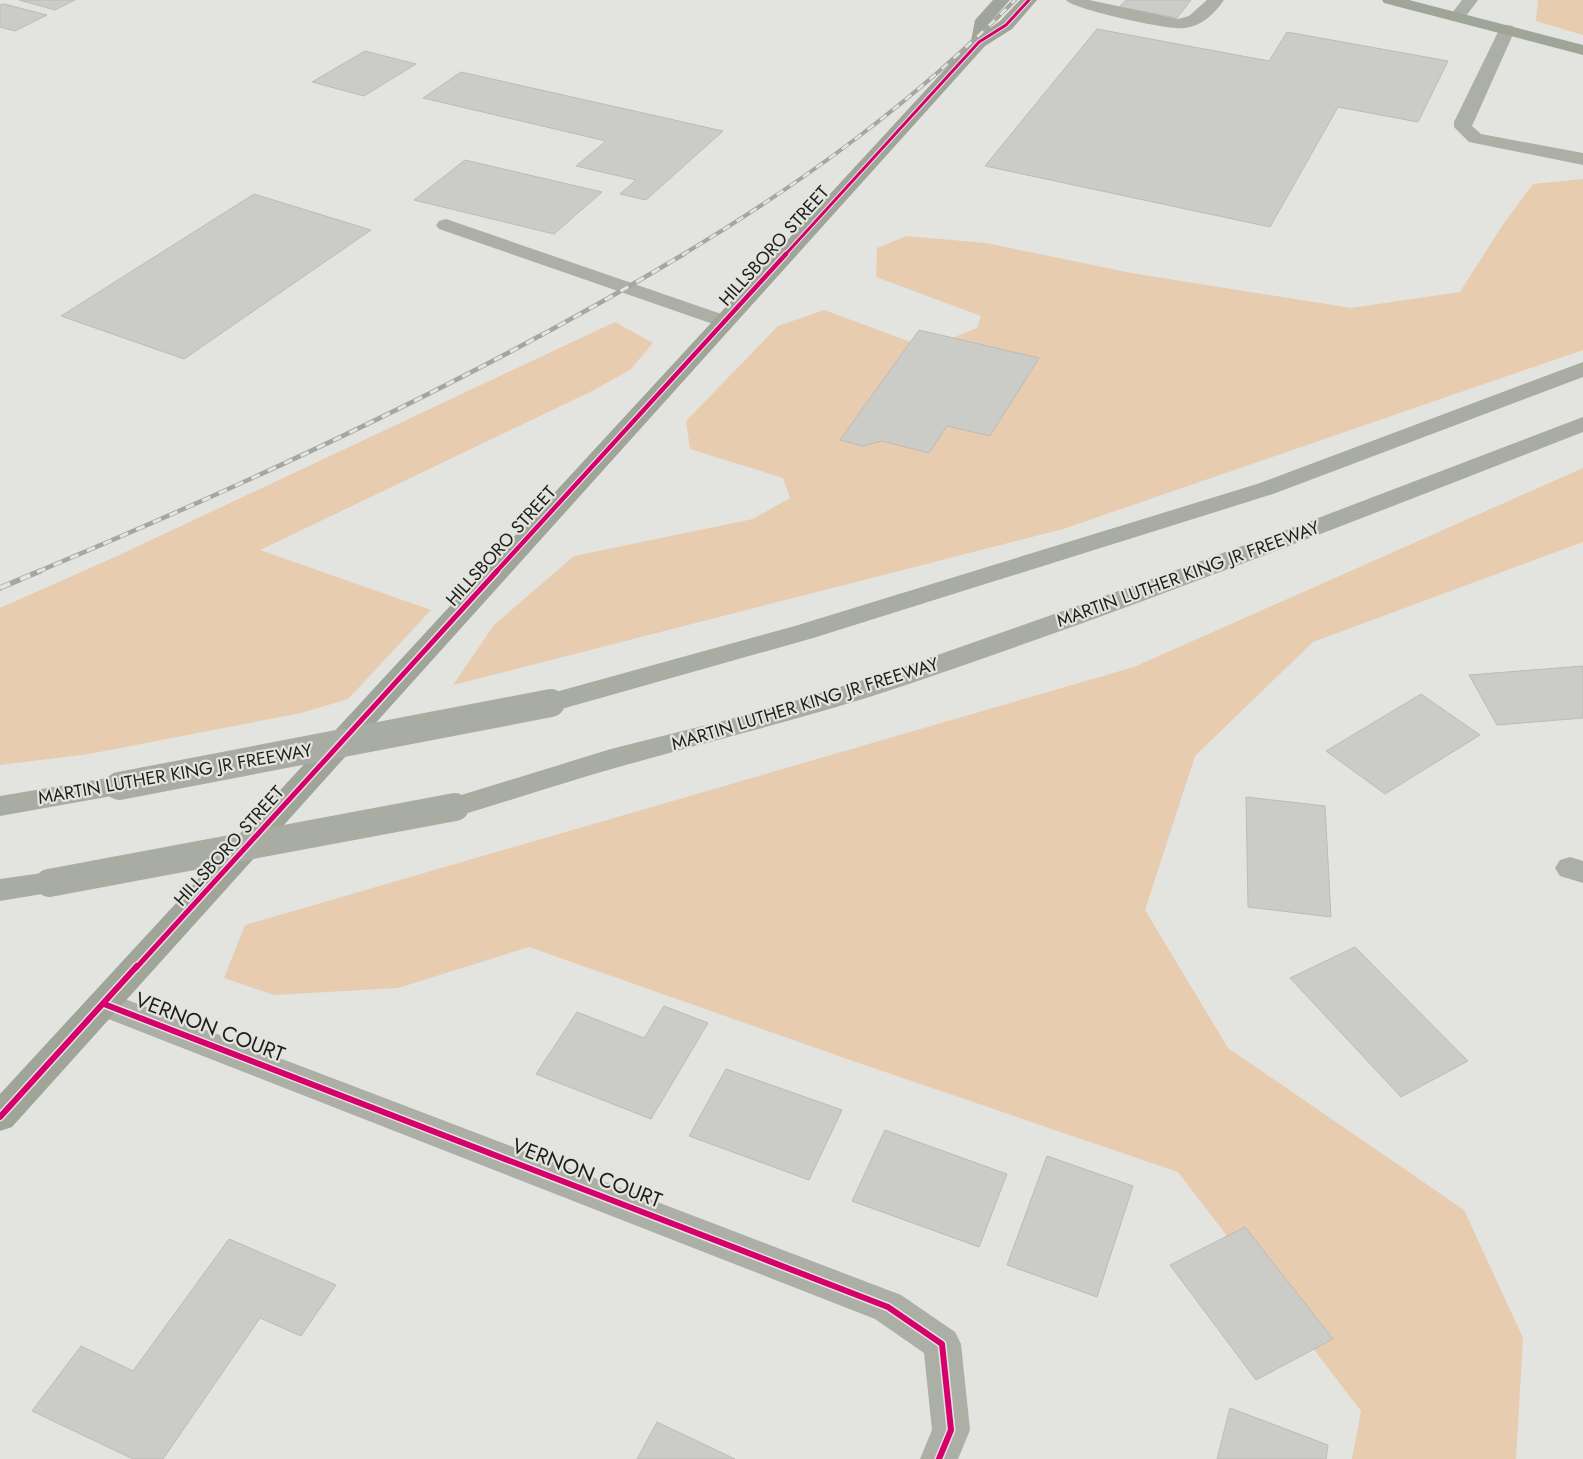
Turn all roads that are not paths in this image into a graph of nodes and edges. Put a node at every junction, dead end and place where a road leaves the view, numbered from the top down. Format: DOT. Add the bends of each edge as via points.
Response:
graph roads {
  1 [pos="1002,0"];
  2 [pos="1029,0"];
  3 [pos="1074,0"];
  4 [pos="1216,0"];
  5 [pos="1390,0"];
  6 [pos="1470,0"];
  7 [pos="1457,17"];
  8 [pos="1508,30"];
  9 [pos="979,42"];
  10 [pos="1583,50"];
  11 [pos="1583,158"];
  12 [pos="446,225"];
  13 [pos="723,321"];
  14 [pos="1583,369"];
  15 [pos="1583,424"];
  16 [pos="0,806"];
  17 [pos="0,890"];
  18 [pos="104,1004"];
  19 [pos="0,1117"];
  20 [pos="939,1459"];
  1 -- 9 [label="street, HILLSBORO STREET" via="983,20"];
  2 -- 9 [label="street, HILLSBORO STREET" via="1006,25"];
  3 -- 4 [label="street" via="1093,7 1186,24 1198,20"];
  5 -- 7 [label="street"];
  6 -- 7 [label="street"];
  7 -- 8 [label="street"];
  8 -- 10 [label="street"];
  8 -- 11 [label="street" via="1463,127 1475,138"];
  9 -- 13 [label="street, HILLSBORO STREET"];
  12 -- 13 [label="street"];
  13 -- 18 [label="street, HILLSBORO STREET"];
  14 -- 16 [label="highway, MARTIN LUTHER KING JR FREEWAY, bridge" via="1265,489 804,632 551,702"];
  15 -- 17 [label="highway, MARTIN LUTHER KING JR FREEWAY, bridge" via="1086,612 898,678 762,720 611,759 455,807"];
  18 -- 19 [label="street, HILLSBORO STREET"];
  18 -- 20 [label="street, VERNON COURT" via="888,1307 942,1344 951,1430"];
}
